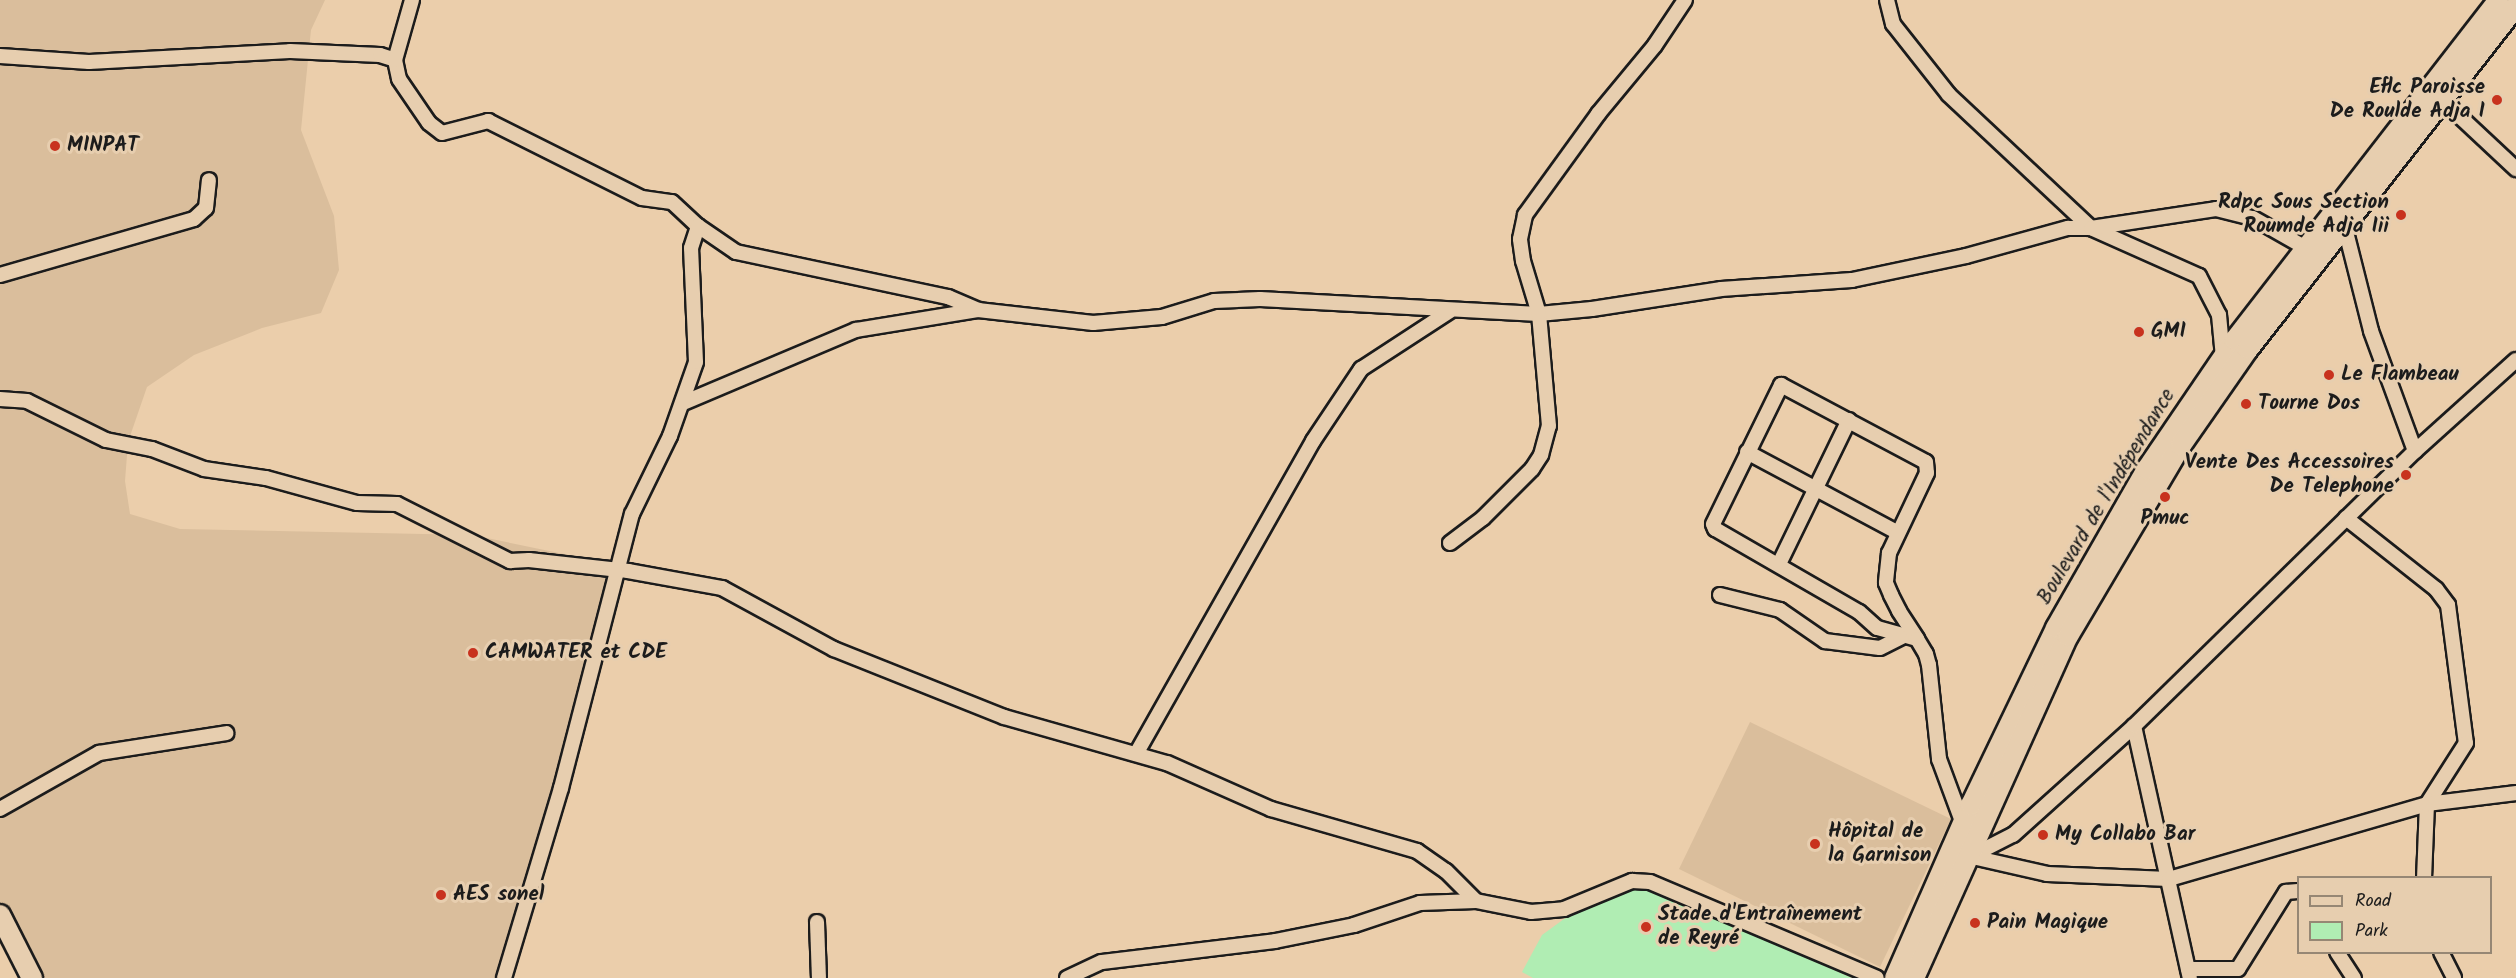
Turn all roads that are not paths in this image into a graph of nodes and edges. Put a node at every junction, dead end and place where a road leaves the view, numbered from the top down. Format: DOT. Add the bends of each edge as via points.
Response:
graph roads {
  1 [pos="412,0"];
  2 [pos="1685,0"];
  3 [pos="1887,0"];
  4 [pos="2499,0"];
  5 [pos="2516,6"];
  6 [pos="0,56"];
  7 [pos="395,60"];
  8 [pos="2441,99"];
  9 [pos="2516,169"];
  10 [pos="209,180"];
  11 [pos="2344,224"];
  12 [pos="698,226"];
  13 [pos="2091,228"];
  14 [pos="2306,248"];
  15 [pos="0,275"];
  16 [pos="978,310"];
  17 [pos="1449,311"];
  18 [pos="1539,314"];
  19 [pos="2223,357"];
  20 [pos="2516,360"];
  21 [pos="0,399"];
  22 [pos="683,403"];
  23 [pos="1849,420"];
  24 [pos="2415,451"];
  25 [pos="1747,452"];
  26 [pos="1816,489"];
  27 [pos="2346,518"];
  28 [pos="1897,532"];
  29 [pos="1450,543"];
  30 [pos="1779,564"];
  31 [pos="618,571"];
  32 [pos="1720,595"];
  33 [pos="1902,637"];
  34 [pos="1917,639"];
  35 [pos="2134,726"];
  36 [pos="226,733"];
  37 [pos="1137,754"];
  38 [pos="2516,793"];
  39 [pos="2427,804"];
  40 [pos="0,809"];
  41 [pos="1963,824"];
  42 [pos="1969,853"];
  43 [pos="2424,876"];
  44 [pos="2169,879"];
  45 [pos="2297,891"];
  46 [pos="1476,901"];
  47 [pos="0,915"];
  48 [pos="817,922"];
  49 [pos="2338,954"];
  50 [pos="2441,954"];
  51 [pos="2189,974"];
  52 [pos="1919,976"];
  53 [pos="32,978"];
  54 [pos="504,978"];
  55 [pos="819,978"];
  56 [pos="1066,978"];
  57 [pos="1877,978"];
  58 [pos="1895,978"];
  59 [pos="2354,978"];
  60 [pos="2454,978"];
  1 -- 7 [label="street"];
  2 -- 18 [label="street" via="1525,215 1520,238 1523,261"];
  3 -- 13 [label="street" via="1893,24 1949,95"];
  4 -- 14 [label="main road, Boulevard de l'Indépendance"];
  5 -- 8 [label="main road, Boulevard de l'Indépendance"];
  6 -- 7 [label="street" via="130,62 290,51 380,55"];
  7 -- 12 [label="street" via="399,79 429,123 442,133 488,121 642,198 672,202"];
  8 -- 9 [label="street"];
  8 -- 11 [label="main road, Boulevard de l'Indépendance"];
  10 -- 15 [label="street" via="206,208 194,219"];
  11 -- 24 [label="street" via="2371,331"];
  11 -- 42 [label="main road, Boulevard de l'Indépendance" via="2247,349 2163,476 2068,636"];
  12 -- 16 [label="street" via="736,252 752,257 796,262 948,297"];
  12 -- 22 [label="street" via="691,248 698,346"];
  13 -- 14 [label="street" via="2216,209 2253,218"];
  13 -- 18 [label="street" via="2068,228 1966,256 1852,280 1721,289"];
  13 -- 19 [label="street" via="2199,276 2219,315"];
  14 -- 19 [label="main road, Boulevard de l'Indépendance"];
  16 -- 17 [label="street" via="1113,324 1162,317 1214,301"];
  16 -- 22 [label="street" via="856,330"];
  17 -- 18 [label="street"];
  17 -- 37 [label="street" via="1361,369 1313,441"];
  18 -- 29 [label="street" via="1548,426 1541,455 1515,488"];
  19 -- 41 [label="main road, Boulevard de l'Indépendance" via="2147,469 2056,628"];
  20 -- 24 [label="street"];
  21 -- 31 [label="street" via="33,403 106,440 152,449 204,469 266,478 357,503 397,504 510,561"];
  22 -- 31 [label="street" via="635,505"];
  23 -- 25 [label="street" via="1781,386"];
  23 -- 26 [label="street"];
  23 -- 28 [label="street" via="1926,462 1926,473"];
  24 -- 27 [label="street"];
  25 -- 26 [label="street"];
  25 -- 30 [label="street" via="1713,524 1719,532"];
  26 -- 28 [label="street"];
  26 -- 30 [label="street"];
  27 -- 35 [label="street"];
  27 -- 39 [label="street" via="2436,589 2448,605 2466,743"];
  28 -- 34 [label="street" via="1889,553 1887,583"];
  30 -- 33 [label="street" via="1859,612 1877,628"];
  31 -- 37 [label="street" via="722,588 834,649 1004,717"];
  31 -- 54 [label="street" via="561,788"];
  32 -- 33 [label="street" via="1780,610 1825,641 1880,648"];
  33 -- 34 [label="street"];
  34 -- 41 [label="street" via="1929,665 1942,774"];
  35 -- 42 [label="street" via="2013,835"];
  35 -- 44 [label="street"];
  36 -- 40 [label="street" via="99,753"];
  37 -- 46 [label="street" via="1167,763 1263,807 1417,851 1446,871"];
  38 -- 39 [label="street"];
  39 -- 43 [label="street"];
  39 -- 44 [label="street"];
  41 -- 58 [label="main road, Boulevard de l'Indépendance"];
  42 -- 44 [label="street" via="2046,873"];
  42 -- 52 [label="main road, Boulevard de l'Indépendance"];
  44 -- 51 [label="street"];
  45 -- 51 [label="street" via="2286,892 2238,969"];
  46 -- 56 [label="street" via="1420,903 1354,925 1275,941 1102,962"];
  46 -- 57 [label="street" via="1532,912 1564,909 1632,881 1650,882"];
  47 -- 53 [label="main road"];
  48 -- 55 [label="street"];
  49 -- 59 [label="street"];
  50 -- 60 [label="street"];
}
